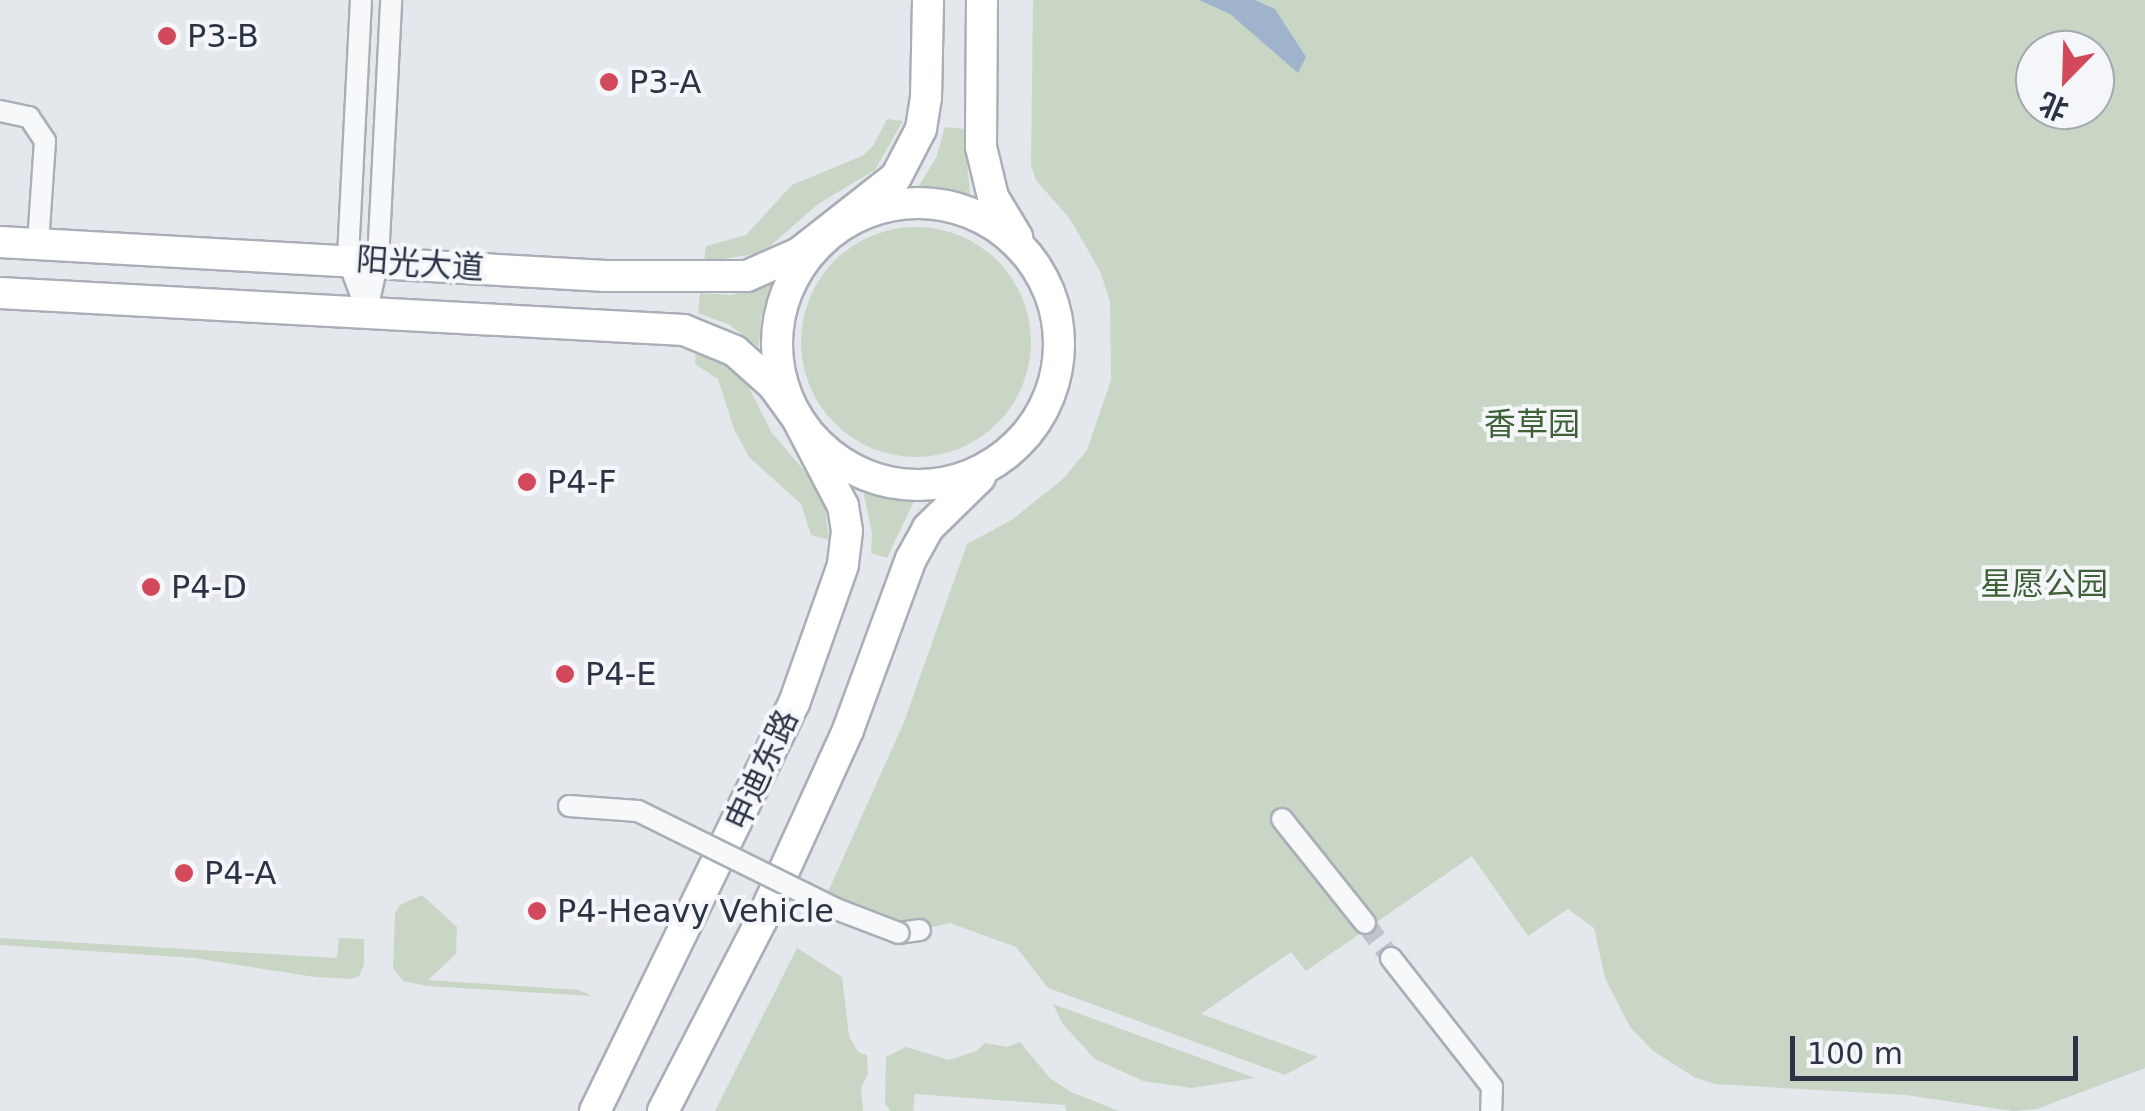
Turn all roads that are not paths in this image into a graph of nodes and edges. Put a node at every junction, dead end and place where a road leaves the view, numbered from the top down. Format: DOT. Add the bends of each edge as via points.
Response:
graph roads {
  1 [pos="361,0"];
  2 [pos="390,0"];
  3 [pos="928,0"];
  4 [pos="982,0"];
  5 [pos="0,111"];
  6 [pos="829,233"];
  7 [pos="0,242"];
  8 [pos="38,244"];
  9 [pos="1027,252"];
  10 [pos="363,261"];
  11 [pos="0,294"];
  12 [pos="367,311"];
  13 [pos="797,418"];
  14 [pos="1010,453"];
  15 [pos="569,806"];
  16 [pos="1282,819"];
  17 [pos="1365,923"];
  18 [pos="909,932"];
  19 [pos="1390,958"];
  20 [pos="666,1107"];
  21 [pos="595,1111"];
  22 [pos="1491,1111"];
  1 -- 10 [label="street"];
  2 -- 10 [label="street"];
  3 -- 6 [label="street" via="926,98 916,141 896,177"];
  4 -- 9 [label="street" via="981,147 993,197"];
  5 -- 8 [label="street" via="29,117 44,141"];
  6 -- 9 [label="street" via="855,216 900,203 948,205 993,223"];
  6 -- 10 [label="street, 阳光大道" via="746,276 606,276"];
  6 -- 13 [label="street" via="785,293 776,335 780,378"];
  7 -- 8 [label="street, 阳光大道"];
  8 -- 10 [label="street, 阳光大道"];
  9 -- 14 [label="street" via="1050,290 1060,334 1056,378 1039,420"];
  10 -- 12 [label="street"];
  10 -- 12 [label="street"];
  11 -- 12 [label="street, 阳光大道"];
  12 -- 13 [label="street, 阳光大道" via="684,330 736,351"];
  13 -- 14 [label="street" via="826,451 858,472 895,484 934,485 971,476"];
  13 -- 21 [label="street, 申迪东路" via="843,506 843,565 794,703"];
  14 -- 20 [label="street, 申迪东路" via="928,528 848,730"];
  15 -- 18 [label="street, bridge" via="638,811 836,909"];
  16 -- 17 [label="street"];
  19 -- 22 [label="street" via="1492,1087"];
}
